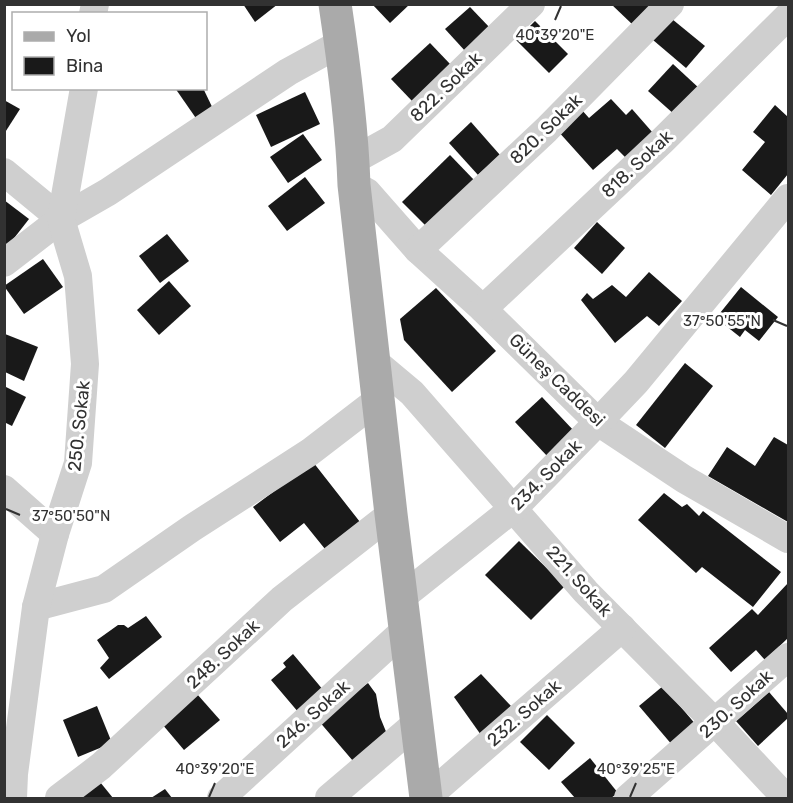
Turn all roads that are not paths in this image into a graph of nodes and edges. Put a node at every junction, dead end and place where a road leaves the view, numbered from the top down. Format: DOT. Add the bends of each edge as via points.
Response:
graph roads {
  1 [pos="335,4"];
  2 [pos="531,4"];
  3 [pos="670,4"];
  4 [pos="789,16"];
  5 [pos="341,44"];
  6 [pos="84,90"];
  7 [pos="4,172"];
  8 [pos="354,173"];
  9 [pos="789,198"];
  10 [pos="61,219"];
  11 [pos="418,250"];
  12 [pos="4,263"];
  13 [pos="483,309"];
  14 [pos="375,362"];
  15 [pos="379,399"];
  16 [pos="598,422"];
  17 [pos="4,489"];
  18 [pos="514,508"];
  19 [pos="391,514"];
  20 [pos="55,534"];
  21 [pos="789,539"];
  22 [pos="36,607"];
  23 [pos="404,613"];
  24 [pos="622,628"];
  25 [pos="789,657"];
  26 [pos="418,722"];
  27 [pos="716,723"];
  28 [pos="10,780"];
  29 [pos="782,797"];
  30 [pos="59,798"];
  31 [pos="221,798"];
  32 [pos="329,798"];
  33 [pos="426,798"];
  34 [pos="628,798"];
  1 -- 5 [label="main road"];
  2 -- 8 [label="street, 822. Sokak"];
  3 -- 11 [label="street, 820. Sokak" via="546,130"];
  4 -- 13 [label="street, 818. Sokak"];
  5 -- 8 [label="main road"];
  5 -- 10 [label="street" via="288,72"];
  6 -- 10 [label="street, 250. Sokak"];
  7 -- 10 [label="street"];
  8 -- 11 [label="street, Güneş Caddesi"];
  8 -- 14 [label="main road"];
  9 -- 16 [label="street, 234. Sokak"];
  10 -- 12 [label="street"];
  10 -- 20 [label="street, 250. Sokak" via="78,276 85,364 78,463"];
  11 -- 13 [label="street, Güneş Caddesi"];
  13 -- 16 [label="street, Güneş Caddesi"];
  14 -- 15 [label="main road"];
  14 -- 18 [label="street, 221. Sokak" via="412,393"];
  15 -- 19 [label="main road"];
  15 -- 22 [label="street" via="310,452 104,589"];
  16 -- 18 [label="street, 234. Sokak"];
  16 -- 21 [label="street, Güneş Caddesi" via="684,479"];
  17 -- 20 [label="street"];
  18 -- 23 [label="street, 234. Sokak"];
  18 -- 24 [label="street, 221. Sokak"];
  19 -- 23 [label="main road"];
  19 -- 30 [label="street, 248. Sokak" via="282,599 101,766"];
  20 -- 22 [label="street, 250. Sokak"];
  22 -- 28 [label="street, 250. Sokak"];
  23 -- 26 [label="main road"];
  23 -- 31 [label="street, 246. Sokak"];
  24 -- 27 [label="street, 221. Sokak"];
  24 -- 33 [label="street, 232. Sokak"];
  25 -- 27 [label="street, 230. Sokak"];
  26 -- 32 [label="street"];
  26 -- 33 [label="main road"];
  27 -- 29 [label="street, 221. Sokak"];
  27 -- 34 [label="street, 230. Sokak"];
}
